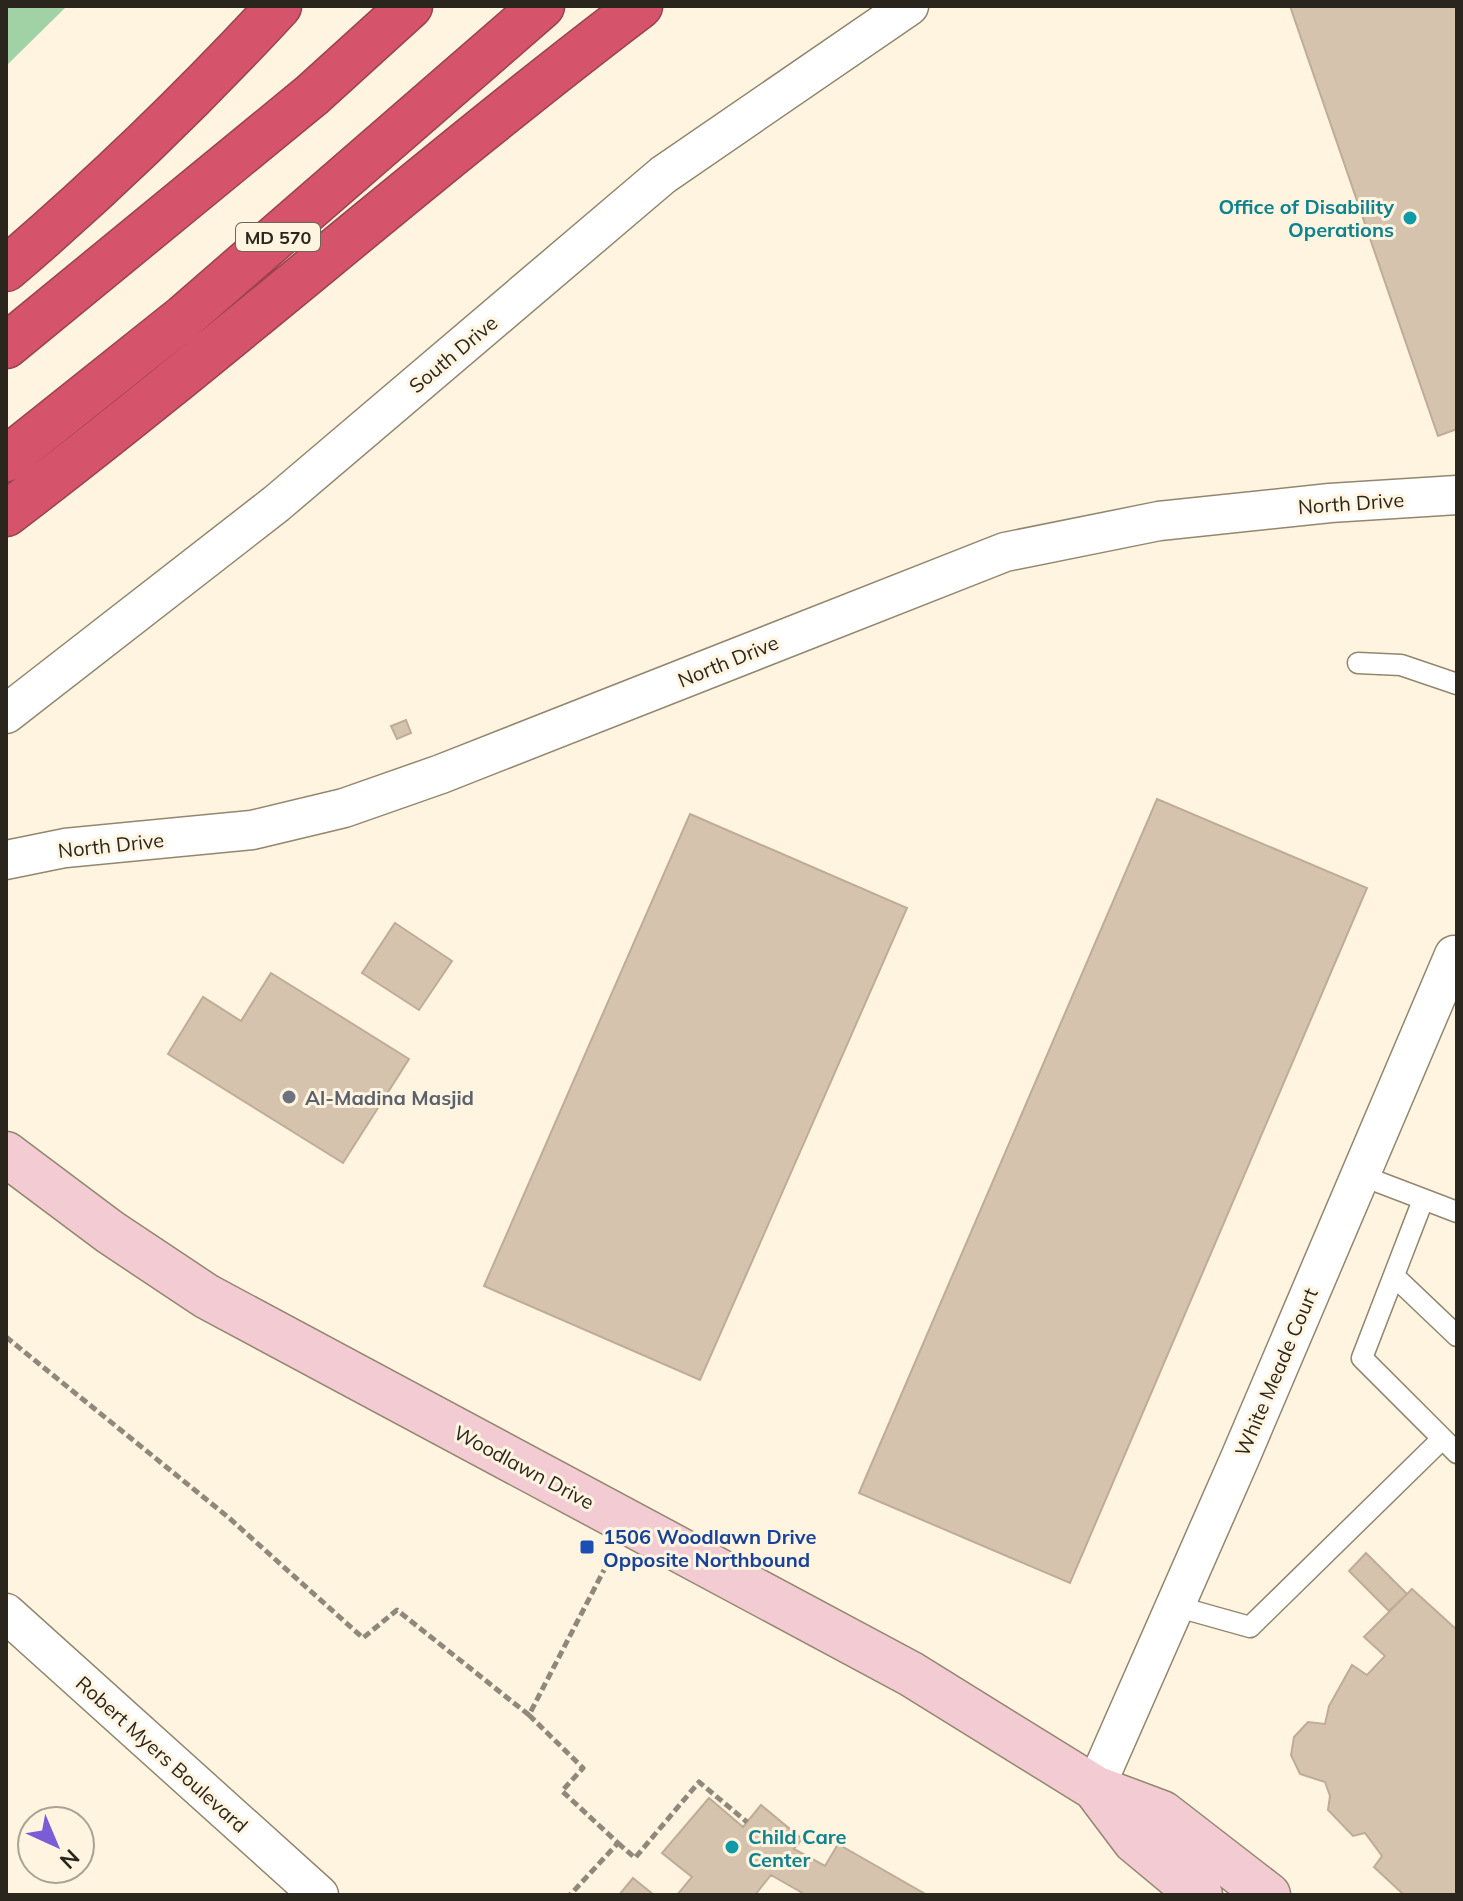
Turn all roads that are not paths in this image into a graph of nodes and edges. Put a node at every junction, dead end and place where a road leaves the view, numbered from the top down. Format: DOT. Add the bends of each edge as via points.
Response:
graph roads {
  1 [pos="279,6"];
  2 [pos="410,6"];
  3 [pos="542,6"];
  4 [pos="640,6"];
  5 [pos="909,6"];
  6 [pos="6,269"];
  7 [pos="6,346"];
  8 [pos="6,459"];
  9 [pos="1457,495"];
  10 [pos="6,514"];
  11 [pos="1358,663"];
  12 [pos="1457,684"];
  13 [pos="6,714"];
  14 [pos="6,860"];
  15 [pos="1455,952"];
  16 [pos="6,1154"];
  17 [pos="1360,1175"];
  18 [pos="1423,1200"];
  19 [pos="1457,1212"];
  20 [pos="1394,1276"];
  21 [pos="1457,1336"];
  22 [pos="1450,1446"];
  23 [pos="1175,1606"];
  24 [pos="6,1613"];
  25 [pos="1095,1788"];
  26 [pos="319,1895"];
  27 [pos="1200,1895"];
  28 [pos="1268,1895"];
  1 -- 6 [label="highway" via="79,207"];
  2 -- 7 [label="highway" via="312,95"];
  3 -- 8 [label="highway, MD 570" via="184,317"];
  4 -- 10 [label="highway" via="496,115"];
  5 -- 13 [label="street, South Drive" via="663,175 276,504"];
  9 -- 14 [label="street, North Drive" via="1159,521 1005,552 344,808 252,830 65,848"];
  11 -- 12 [label="lane" via="1401,665"];
  15 -- 17 [label="street, White Meade Court"];
  16 -- 25 [label="main road, Woodlawn Drive" via="206,1296 911,1674"];
  17 -- 18 [label="lane"];
  17 -- 23 [label="street, White Meade Court"];
  18 -- 19 [label="lane"];
  18 -- 20 [label="lane"];
  20 -- 21 [label="lane"];
  20 -- 22 [label="lane" via="1362,1358"];
  22 -- 23 [label="lane" via="1250,1627"];
  23 -- 25 [label="street, White Meade Court"];
  24 -- 26 [label="street, Robert Myers Boulevard"];
  25 -- 27 [label="main road, Woodlawn Drive" via="1135,1841"];
  25 -- 28 [label="main road, Woodlawn Drive" via="1162,1813"];
}
